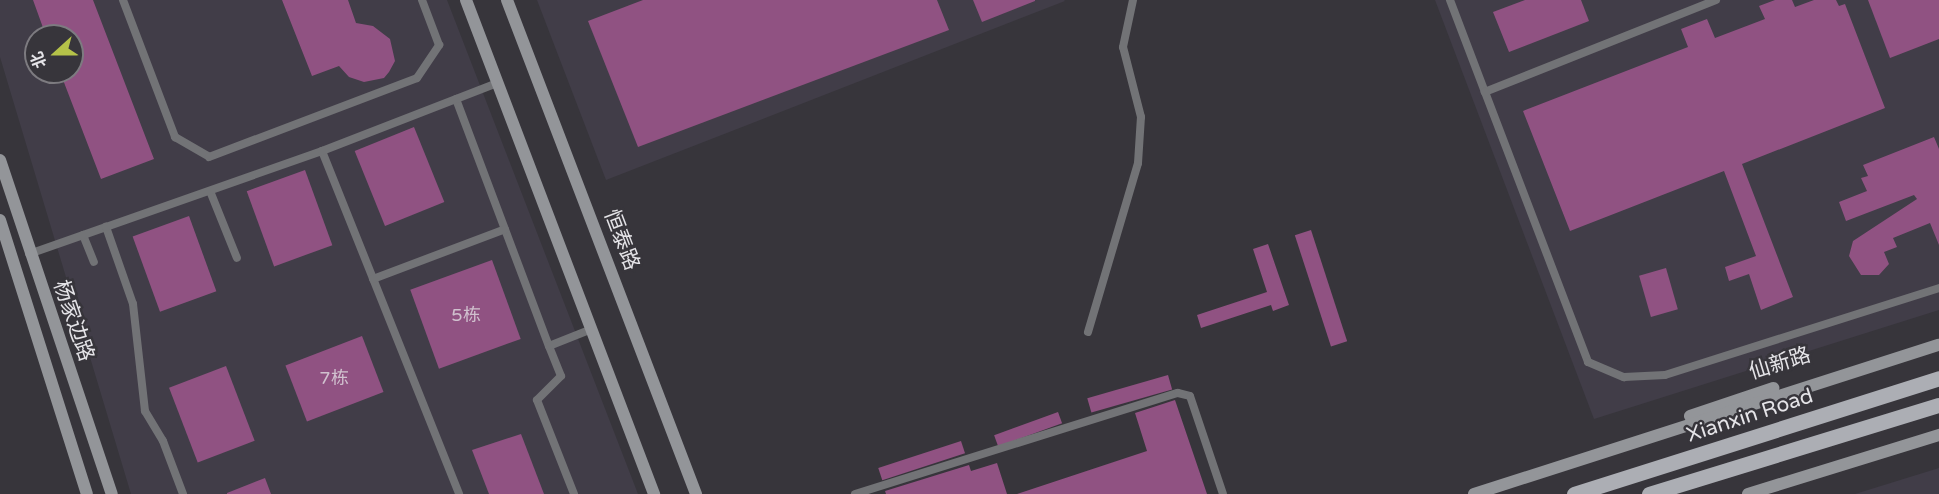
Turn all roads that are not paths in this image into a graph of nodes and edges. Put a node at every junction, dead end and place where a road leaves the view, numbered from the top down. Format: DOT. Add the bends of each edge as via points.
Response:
graph roads {
  1 [pos="123,0"];
  2 [pos="422,0"];
  3 [pos="466,0"];
  4 [pos="507,0"];
  5 [pos="1133,0"];
  6 [pos="1450,0"];
  7 [pos="1716,0"];
  8 [pos="497,83"];
  9 [pos="1485,92"];
  10 [pos="456,99"];
  11 [pos="322,151"];
  12 [pos="0,160"];
  13 [pos="210,191"];
  14 [pos="0,220"];
  15 [pos="106,227"];
  16 [pos="505,229"];
  17 [pos="83,235"];
  18 [pos="29,254"];
  19 [pos="237,258"];
  20 [pos="94,262"];
  21 [pos="373,279"];
  22 [pos="1939,288"];
  23 [pos="592,329"];
  24 [pos="1088,332"];
  25 [pos="1939,337"];
  26 [pos="1939,345"];
  27 [pos="549,346"];
  28 [pos="1939,378"];
  29 [pos="1939,405"];
  30 [pos="1939,435"];
  31 [pos="1637,440"];
  32 [pos="87,494"];
  33 [pos="112,494"];
  34 [pos="183,494"];
  35 [pos="459,494"];
  36 [pos="574,494"];
  37 [pos="654,494"];
  38 [pos="696,494"];
  39 [pos="855,494"];
  40 [pos="1223,494"];
  41 [pos="1474,494"];
  42 [pos="1574,494"];
  43 [pos="1648,494"];
  44 [pos="1748,494"];
  1 -- 2 [label="lane" via="175,137 209,157 417,78 439,45"];
  3 -- 8 [label="street"];
  4 -- 38 [label="street, 恒泰路"];
  5 -- 24 [label="lane" via="1123,47 1141,117 1138,163"];
  6 -- 9 [label="lane"];
  7 -- 9 [label="lane"];
  8 -- 10 [label="lane"];
  8 -- 23 [label="street"];
  9 -- 22 [label="lane" via="1588,362 1624,377 1665,375"];
  10 -- 11 [label="lane"];
  10 -- 16 [label="lane"];
  11 -- 13 [label="lane"];
  11 -- 21 [label="lane"];
  12 -- 18 [label="street, 杨家边路"];
  13 -- 15 [label="lane"];
  13 -- 19 [label="lane"];
  14 -- 32 [label="street, 杨家边路"];
  15 -- 17 [label="lane"];
  15 -- 34 [label="lane" via="133,304 145,411 163,441"];
  16 -- 21 [label="lane"];
  16 -- 27 [label="lane"];
  17 -- 18 [label="lane"];
  17 -- 20 [label="lane"];
  18 -- 33 [label="street, 杨家边路"];
  21 -- 35 [label="lane"];
  23 -- 27 [label="lane"];
  23 -- 37 [label="street"];
  25 -- 31 [label="street, 仙新路" via="1708,408"];
  26 -- 31 [label="street, 仙新路"];
  27 -- 36 [label="lane" via="561,376 537,400"];
  28 -- 42 [label="main road, Xianxin Road"];
  29 -- 43 [label="main road"];
  30 -- 44 [label="street"];
  31 -- 41 [label="street, 仙新路"];
  39 -- 40 [label="lane" via="1178,393 1190,396"];
}
